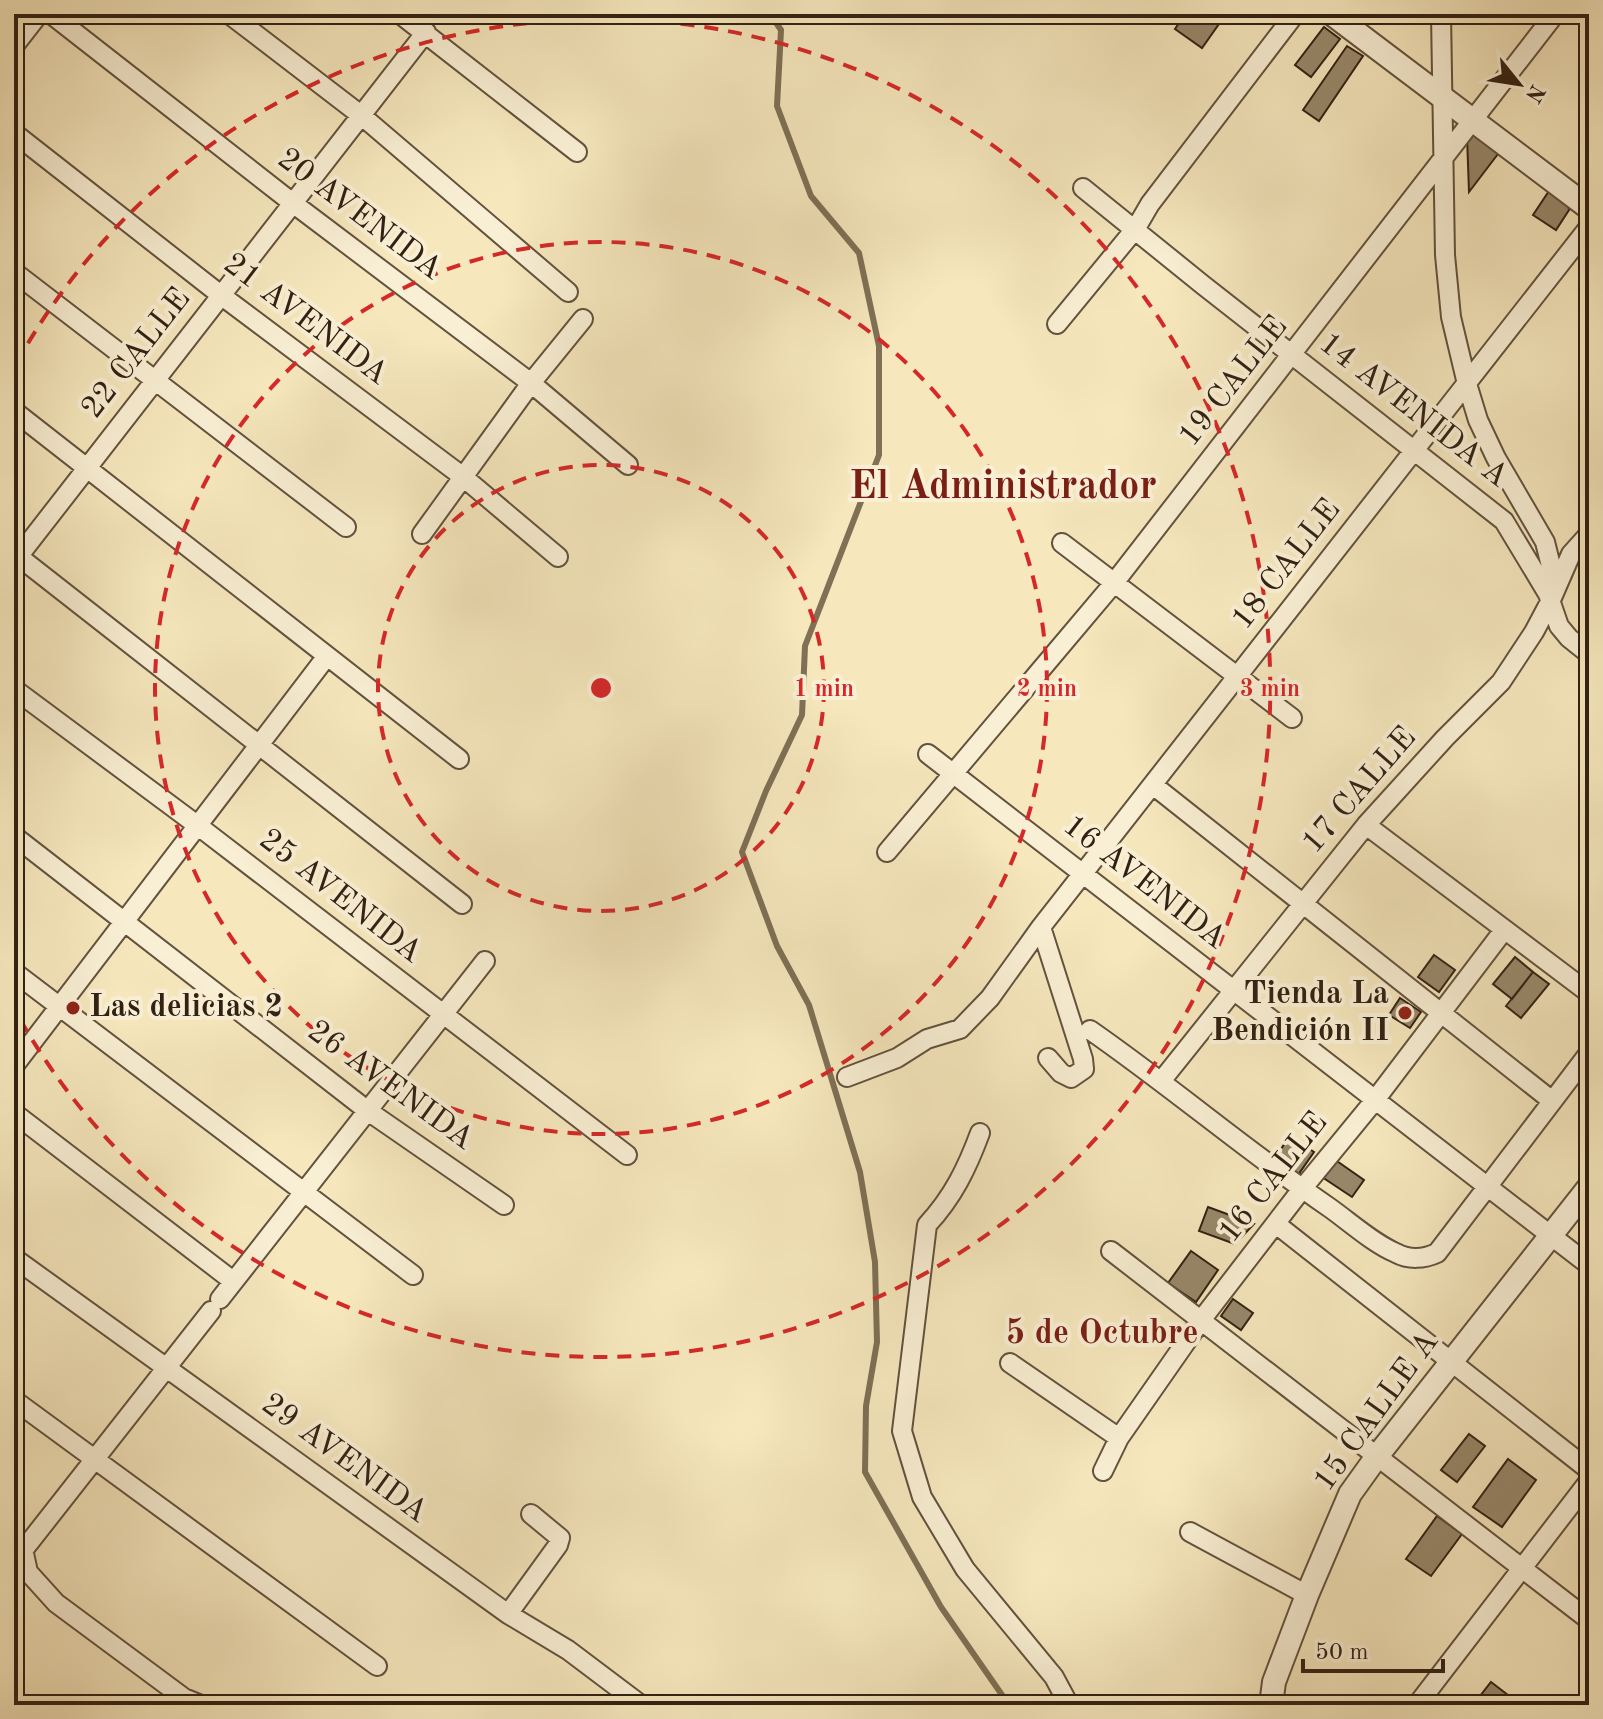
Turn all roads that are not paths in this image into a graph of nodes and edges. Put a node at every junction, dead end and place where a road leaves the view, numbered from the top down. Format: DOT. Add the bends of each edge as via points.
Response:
graph roads {
  1 [pos="39,14"];
  2 [pos="51,14"];
  3 [pos="229,14"];
  4 [pos="400,14"];
  5 [pos="1295,14"];
  6 [pos="1332,14"];
  7 [pos="1441,14"];
  8 [pos="1555,14"];
  9 [pos="426,32"];
  10 [pos="14,46"];
  11 [pos="1443,98"];
  12 [pos="362,116"];
  13 [pos="1473,121"];
  14 [pos="14,133"];
  15 [pos="577,152"];
  16 [pos="1444,158"];
  17 [pos="1083,188"];
  18 [pos="294,204"];
  19 [pos="1589,208"];
  20 [pos="1589,227"];
  21 [pos="1136,228"];
  22 [pos="14,272"];
  23 [pos="568,292"];
  24 [pos="222,296"];
  25 [pos="583,319"];
  26 [pos="1057,324"];
  27 [pos="1293,355"];
  28 [pos="154,380"];
  29 [pos="531,383"];
  30 [pos="1467,384"];
  31 [pos="14,411"];
  32 [pos="1415,450"];
  33 [pos="628,465"];
  34 [pos="86,468"];
  35 [pos="462,476"];
  36 [pos="346,527"];
  37 [pos="422,534"];
  38 [pos="1589,534"];
  39 [pos="1062,543"];
  40 [pos="15,557"];
  41 [pos="558,557"];
  42 [pos="1114,583"];
  43 [pos="1550,597"];
  44 [pos="1589,654"];
  45 [pos="327,656"];
  46 [pos="1238,677"];
  47 [pos="14,689"];
  48 [pos="1292,718"];
  49 [pos="259,745"];
  50 [pos="928,754"];
  51 [pos="459,759"];
  52 [pos="953,774"];
  53 [pos="1153,785"];
  54 [pos="197,825"];
  55 [pos="1366,825"];
  56 [pos="14,836"];
  57 [pos="887,852"];
  58 [pos="1083,874"];
  59 [pos="462,904"];
  60 [pos="1304,905"];
  61 [pos="124,922"];
  62 [pos="1041,927"];
  63 [pos="1504,930"];
  64 [pos="485,961"];
  65 [pos="14,972"];
  66 [pos="1235,992"];
  67 [pos="1589,993"];
  68 [pos="60,1006"];
  69 [pos="1441,1013"];
  70 [pos="444,1014"];
  71 [pos="1090,1030"];
  72 [pos="1589,1053"];
  73 [pos="1048,1058"];
  74 [pos="14,1066"];
  75 [pos="847,1077"];
  76 [pos="1162,1080"];
  77 [pos="1375,1100"];
  78 [pos="1551,1100"];
  79 [pos="368,1111"];
  80 [pos="14,1113"];
  81 [pos="980,1133"];
  82 [pos="627,1155"];
  83 [pos="1488,1187"];
  84 [pos="1589,1187"];
  85 [pos="1302,1189"];
  86 [pos="304,1192"];
  87 [pos="504,1205"];
  88 [pos="1276,1224"];
  89 [pos="1551,1235"];
  90 [pos="1111,1251"];
  91 [pos="14,1258"];
  92 [pos="1589,1265"];
  93 [pos="413,1275"];
  94 [pos="233,1281"];
  95 [pos="1202,1319"];
  96 [pos="1451,1361"];
  97 [pos="1010,1363"];
  98 [pos="165,1368"];
  99 [pos="14,1400"];
  100 [pos="1119,1438"];
  101 [pos="1378,1455"];
  102 [pos="93,1460"];
  103 [pos="1589,1470"];
  104 [pos="1103,1471"];
  105 [pos="1589,1481"];
  106 [pos="531,1514"];
  107 [pos="1190,1532"];
  108 [pos="17,1551"];
  109 [pos="1521,1569"];
  110 [pos="1307,1595"];
  111 [pos="508,1614"];
  112 [pos="1589,1620"];
  113 [pos="377,1666"];
  114 [pos="201,1705"];
  115 [pos="641,1705"];
  116 [pos="1069,1705"];
  117 [pos="1271,1705"];
  118 [pos="1417,1705"];
  1 -- 10 [label="street"];
  2 -- 18 [label="street, 20 AVENIDA"];
  3 -- 12 [label="street"];
  4 -- 9 [label="street"];
  5 -- 21 [label="street"];
  6 -- 11 [label="street"];
  7 -- 11 [label="street"];
  8 -- 13 [label="street, 19 CALLE"];
  9 -- 12 [label="street, 22 CALLE"];
  9 -- 15 [label="street"];
  11 -- 13 [label="street"];
  11 -- 16 [label="street"];
  12 -- 18 [label="street, 22 CALLE"];
  12 -- 23 [label="street"];
  13 -- 16 [label="street, 19 CALLE"];
  13 -- 19 [label="street"];
  14 -- 24 [label="street, 21 AVENIDA"];
  16 -- 27 [label="street, 19 CALLE"];
  16 -- 30 [label="street" via="1451,317"];
  17 -- 21 [label="street, 14 AVENIDA A"];
  18 -- 24 [label="street, 22 CALLE"];
  18 -- 29 [label="street, 20 AVENIDA"];
  20 -- 30 [label="street, 18 CALLE"];
  21 -- 26 [label="street"];
  21 -- 27 [label="street, 14 AVENIDA A"];
  22 -- 28 [label="street"];
  24 -- 28 [label="street, 22 CALLE"];
  24 -- 35 [label="street, 21 AVENIDA"];
  25 -- 29 [label="street"];
  27 -- 32 [label="street, 14 AVENIDA A"];
  27 -- 42 [label="street, 19 CALLE"];
  28 -- 34 [label="street, 22 CALLE"];
  28 -- 36 [label="street"];
  29 -- 33 [label="street, 20 AVENIDA"];
  29 -- 35 [label="street"];
  30 -- 32 [label="street, 18 CALLE"];
  30 -- 43 [label="street" via="1496,458 1545,542"];
  31 -- 34 [label="street"];
  32 -- 43 [label="street, 14 AVENIDA A" via="1504,521"];
  32 -- 46 [label="street, 18 CALLE"];
  34 -- 40 [label="street, 22 CALLE"];
  34 -- 45 [label="street"];
  35 -- 37 [label="street"];
  35 -- 41 [label="street, 21 AVENIDA"];
  38 -- 43 [label="street, 17 CALLE" via="1571,554"];
  39 -- 42 [label="street"];
  40 -- 49 [label="street"];
  42 -- 46 [label="street"];
  42 -- 52 [label="street, 19 CALLE"];
  43 -- 44 [label="street, 14 AVENIDA A" via="1559,626"];
  43 -- 55 [label="street, 17 CALLE" via="1501,682"];
  45 -- 49 [label="street"];
  45 -- 51 [label="street"];
  46 -- 48 [label="street"];
  46 -- 53 [label="street, 18 CALLE"];
  47 -- 54 [label="street, 25 AVENIDA"];
  49 -- 54 [label="street"];
  49 -- 59 [label="street"];
  50 -- 52 [label="street, 16 AVENIDA"];
  52 -- 57 [label="street, 19 CALLE"];
  52 -- 58 [label="street, 16 AVENIDA"];
  53 -- 58 [label="street, 18 CALLE"];
  53 -- 60 [label="street"];
  54 -- 61 [label="street"];
  54 -- 70 [label="street, 25 AVENIDA"];
  55 -- 60 [label="street, 17 CALLE"];
  55 -- 63 [label="street"];
  56 -- 61 [label="street, 26 AVENIDA"];
  58 -- 62 [label="street, 18 CALLE"];
  58 -- 66 [label="street, 16 AVENIDA"];
  60 -- 66 [label="street, 17 CALLE"];
  60 -- 69 [label="street"];
  61 -- 68 [label="street"];
  61 -- 79 [label="street, 26 AVENIDA"];
  62 -- 73 [label="street" via="1084,1069 1071,1078"];
  62 -- 75 [label="street, 18 CALLE" via="990,998 960,1029"];
  63 -- 67 [label="street"];
  63 -- 69 [label="street, 16 CALLE"];
  64 -- 70 [label="street"];
  65 -- 68 [label="street"];
  66 -- 76 [label="street, 17 CALLE"];
  66 -- 77 [label="street, 16 AVENIDA"];
  68 -- 74 [label="street"];
  68 -- 86 [label="street"];
  69 -- 77 [label="street, 16 CALLE"];
  69 -- 78 [label="street"];
  70 -- 79 [label="street"];
  70 -- 82 [label="street, 25 AVENIDA"];
  71 -- 76 [label="street"];
  72 -- 78 [label="street"];
  76 -- 85 [label="street"];
  77 -- 83 [label="street, 16 AVENIDA"];
  77 -- 85 [label="street, 16 CALLE"];
  78 -- 83 [label="street"];
  79 -- 86 [label="street"];
  79 -- 87 [label="street, 26 AVENIDA"];
  80 -- 94 [label="street"];
  81 -- 116 [label="street" via="960,1181 927,1225 902,1431 922,1497 958,1557 1054,1677"];
  83 -- 85 [label="street" via="1437,1253 1417,1259 1397,1254"];
  83 -- 89 [label="street, 16 AVENIDA"];
  84 -- 89 [label="street, 15 CALLE A"];
  85 -- 88 [label="street, 16 CALLE"];
  86 -- 93 [label="street"];
  86 -- 94 [label="street"];
  88 -- 95 [label="street, 16 CALLE"];
  88 -- 96 [label="street"];
  89 -- 92 [label="street, 16 AVENIDA"];
  89 -- 96 [label="street, 15 CALLE A"];
  90 -- 95 [label="street"];
  91 -- 98 [label="street, 29 AVENIDA"];
  94 -- 98 [label="street"];
  95 -- 100 [label="street, 16 CALLE"];
  95 -- 101 [label="street"];
  96 -- 101 [label="street, 15 CALLE A"];
  96 -- 103 [label="street"];
  97 -- 100 [label="street"];
  98 -- 102 [label="street"];
  98 -- 111 [label="street, 29 AVENIDA"];
  99 -- 102 [label="street"];
  100 -- 104 [label="street, 16 CALLE"];
  101 -- 109 [label="street"];
  101 -- 110 [label="street, 15 CALLE A" via="1350,1494"];
  102 -- 108 [label="street"];
  102 -- 113 [label="street"];
  105 -- 109 [label="street"];
  106 -- 111 [label="street" via="560,1538"];
  107 -- 110 [label="street"];
  108 -- 114 [label="street" via="56,1603 184,1698"];
  109 -- 112 [label="street"];
  109 -- 118 [label="street"];
  110 -- 117 [label="street, 15 CALLE A" via="1274,1682"];
  111 -- 115 [label="street, 29 AVENIDA" via="568,1650"];
}
